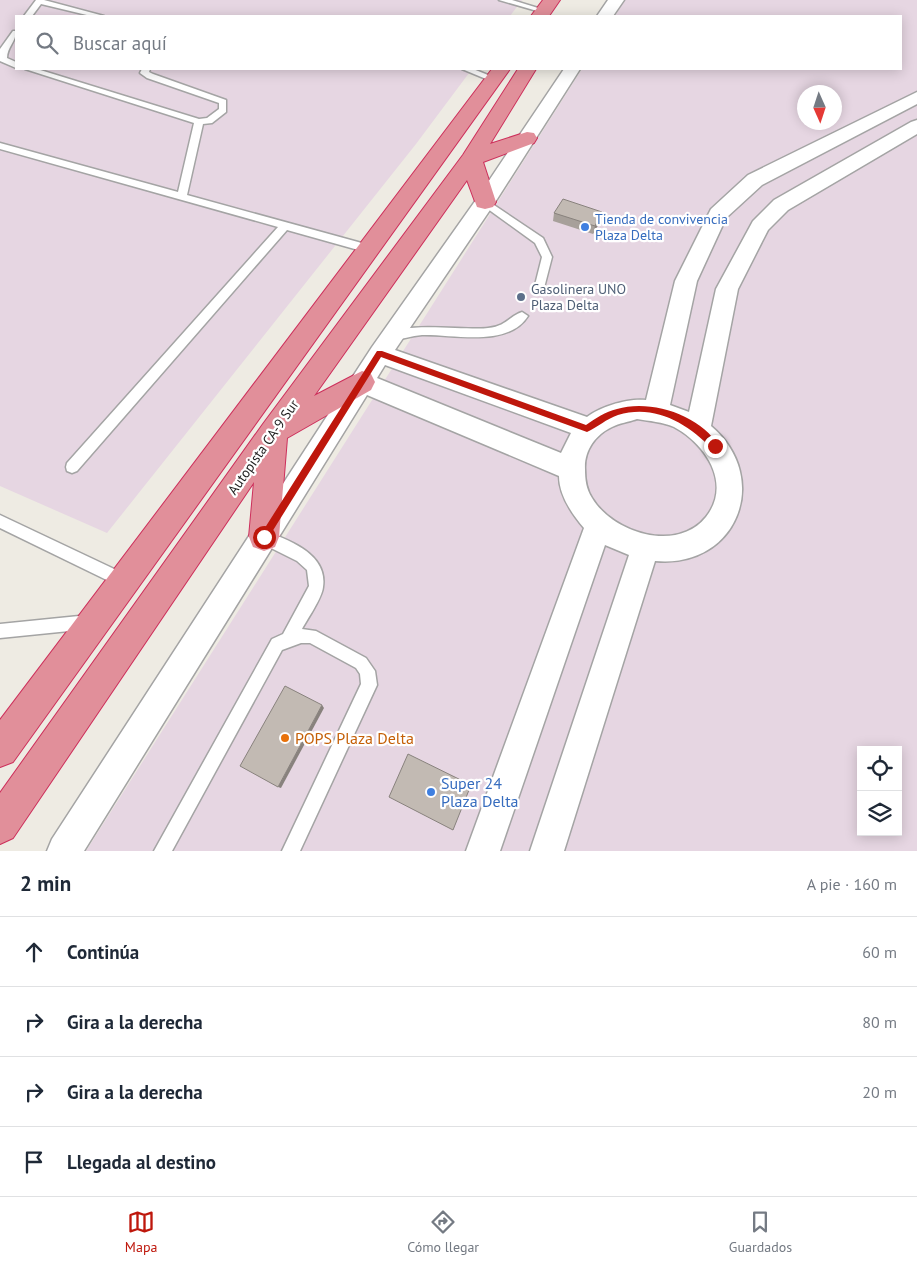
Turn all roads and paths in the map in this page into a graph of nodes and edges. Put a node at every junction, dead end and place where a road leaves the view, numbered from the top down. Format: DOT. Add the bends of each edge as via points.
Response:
graph roads {
  1 [pos="503,0"];
  2 [pos="616,0"];
  3 [pos="40,1"];
  4 [pos="552,10"];
  5 [pos="29,15"];
  6 [pos="96,15"];
  7 [pos="606,15"];
  8 [pos="15,34"];
  9 [pos="15,64"];
  10 [pos="32,70"];
  11 [pos="146,70"];
  12 [pos="472,70"];
  13 [pos="526,70"];
  14 [pos="571,70"];
  15 [pos="498,74"];
  16 [pos="917,97"];
  17 [pos="199,122"];
  18 [pos="917,126"];
  19 [pos="528,138"];
  20 [pos="0,146"];
  21 [pos="471,159"];
  22 [pos="182,197"];
  23 [pos="485,202"];
  24 [pos="286,226"];
  25 [pos="369,249"];
  26 [pos="540,284"];
  27 [pos="522,316"];
  28 [pos="386,345"];
  29 [pos="362,382"];
  30 [pos="656,411"];
  31 [pos="587,428"];
  32 [pos="698,429"];
  33 [pos="273,432"];
  34 [pos="72,467"];
  35 [pos="570,468"];
  36 [pos="0,521"];
  37 [pos="598,526"];
  38 [pos="264,537"];
  39 [pos="644,548"];
  40 [pos="124,581"];
  41 [pos="94,621"];
  42 [pos="0,631"];
  43 [pos="289,639"];
  44 [pos="0,749"];
  45 [pos="0,825"];
  46 [pos="64,851"];
  47 [pos="162,851"];
  48 [pos="291,851"];
  49 [pos="483,851"];
  50 [pos="547,851"];
  1 -- 4 [label="lane"];
  2 -- 7 [label="street"];
  3 -- 5 [label="lane"];
  3 -- 6 [label="lane"];
  8 -- 9 [label="lane" via="3,51 3,58"];
  10 -- 17 [label="lane"];
  11 -- 17 [label="lane" via="144,73 150,76 223,102 223,110 215,118"];
  12 -- 15 [label="lane"];
  13 -- 21 [label="highway, Autopista CA-9 Sur"];
  14 -- 19 [label="street"];
  15 -- 25 [label="highway"];
  16 -- 30 [label="street" via="755,180 718,214 686,281"];
  17 -- 22 [label="lane"];
  18 -- 32 [label="street" via="781,204 760,226 726,289"];
  19 -- 21 [label="highway"];
  19 -- 23 [label="street"];
  20 -- 22 [label="lane"];
  21 -- 23 [label="highway"];
  21 -- 33 [label="highway, Autopista CA-9 Sur"];
  22 -- 24 [label="lane"];
  23 -- 26 [label="lane" via="539,241 547,257"];
  23 -- 28 [label="street"];
  24 -- 25 [label="lane"];
  24 -- 34 [label="lane"];
  25 -- 40 [label="highway"];
  27 -- 28 [label="lane" via="508,328 487,333 420,331"];
  28 -- 29 [label="street"];
  28 -- 31 [label="street"];
  29 -- 33 [label="highway"];
  29 -- 35 [label="street"];
  29 -- 38 [label="street"];
  30 -- 31 [label="street" via="618,412"];
  30 -- 32 [label="street" via="678,417"];
  31 -- 35 [label="street" via="574,446"];
  32 -- 39 [label="street" via="715,446 726,466 731,489 727,510 715,529 695,542 671,549"];
  33 -- 38 [label="highway"];
  33 -- 45 [label="highway, Autopista CA-9 Sur"];
  35 -- 37 [label="street" via="573,488 582,508"];
  36 -- 40 [label="lane"];
  37 -- 39 [label="street" via="612,536"];
  37 -- 49 [label="street"];
  38 -- 43 [label="lane" via="302,556 314,567 316,588"];
  38 -- 46 [label="street"];
  39 -- 50 [label="street"];
  40 -- 41 [label="highway"];
  41 -- 42 [label="lane"];
  41 -- 44 [label="highway"];
  43 -- 47 [label="lane" via="277,644"];
  43 -- 48 [label="lane" via="311,636 361,663 367,671 369,685"];
}
